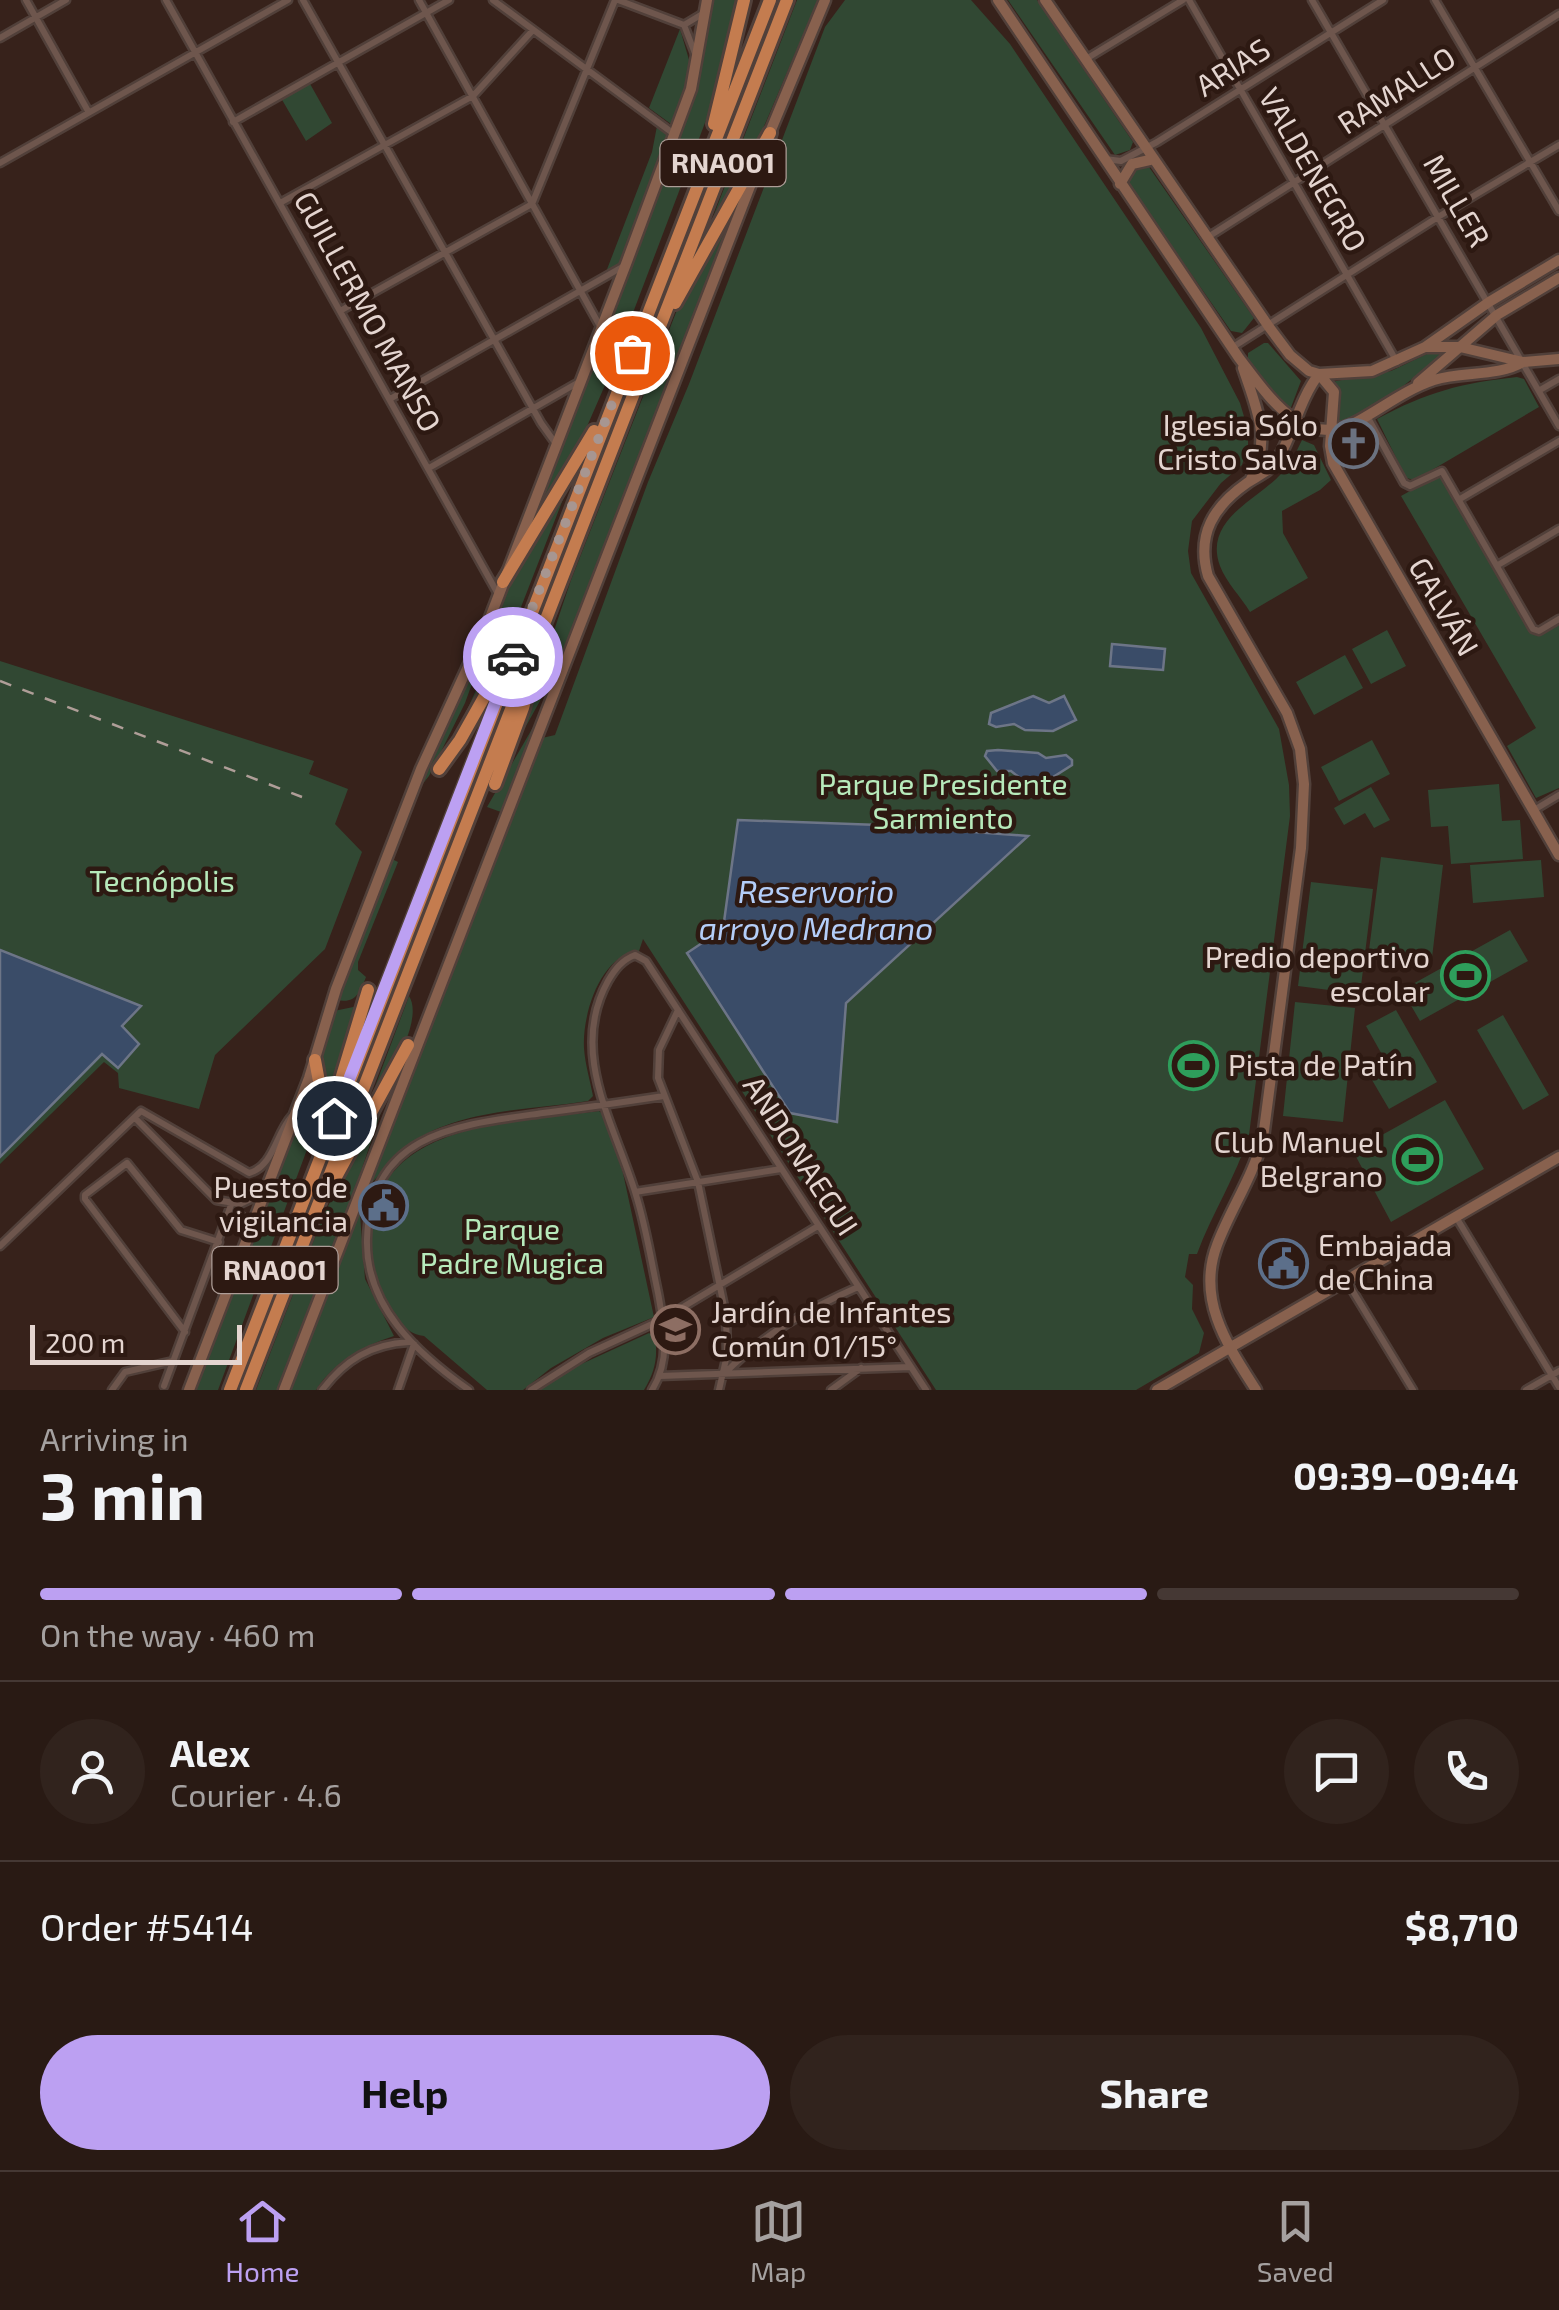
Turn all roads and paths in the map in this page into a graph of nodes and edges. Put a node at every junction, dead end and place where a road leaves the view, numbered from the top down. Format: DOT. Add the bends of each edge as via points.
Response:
graph roads {
  1 [pos="26,0"];
  2 [pos="66,0"];
  3 [pos="166,0"];
  4 [pos="288,0"];
  5 [pos="303,0"];
  6 [pos="419,0"];
  7 [pos="449,0"];
  8 [pos="493,0"];
  9 [pos="617,0"];
  10 [pos="707,0"];
  11 [pos="744,0"];
  12 [pos="770,0"];
  13 [pos="788,0"];
  14 [pos="826,0"];
  15 [pos="1046,0"];
  16 [pos="1186,0"];
  17 [pos="1312,0"];
  18 [pos="1383,0"];
  19 [pos="1435,0"];
  20 [pos="999,1"];
  21 [pos="426,12"];
  22 [pos="705,13"];
  23 [pos="1559,14"];
  24 [pos="36,17"];
  25 [pos="684,25"];
  26 [pos="533,30"];
  27 [pos="1331,32"];
  28 [pos="0,38"];
  29 [pos="194,53"];
  30 [pos="1086,59"];
  31 [pos="698,62"];
  32 [pos="338,63"];
  33 [pos="1475,68"];
  34 [pos="588,72"];
  35 [pos="1240,90"];
  36 [pos="473,96"];
  37 [pos="88,111"];
  38 [pos="233,122"];
  39 [pos="1385,125"];
  40 [pos="770,133"];
  41 [pos="675,135"];
  42 [pos="384,144"];
  43 [pos="1559,145"];
  44 [pos="1146,148"];
  45 [pos="1104,159"];
  46 [pos="1154,159"];
  47 [pos="0,162"];
  48 [pos="1530,163"];
  49 [pos="699,181"];
  50 [pos="1120,184"];
  51 [pos="1294,185"];
  52 [pos="280,203"];
  53 [pos="532,204"];
  54 [pos="1559,210"];
  55 [pos="1438,217"];
  56 [pos="1208,238"];
  57 [pos="445,253"];
  58 [pos="1559,260"];
  59 [pos="626,264"];
  60 [pos="1348,276"];
  61 [pos="1559,278"];
  62 [pos="580,292"];
  63 [pos="1489,302"];
  64 [pos="340,310"];
  65 [pos="1497,315"];
  66 [pos="659,326"];
  67 [pos="1269,327"];
  68 [pos="601,328"];
  69 [pos="495,340"];
  70 [pos="1425,347"];
  71 [pos="1460,347"];
  72 [pos="1235,353"];
  73 [pos="1559,360"];
  74 [pos="1397,362"];
  75 [pos="1523,362"];
  76 [pos="1319,374"];
  77 [pos="1559,379"];
  78 [pos="580,382"];
  79 [pos="1413,387"];
  80 [pos="618,390"];
  81 [pos="1540,390"];
  82 [pos="390,399"];
  83 [pos="534,408"];
  84 [pos="1368,416"];
  85 [pos="1294,420"];
  86 [pos="1559,426"];
  87 [pos="1331,430"];
  88 [pos="1559,441"];
  89 [pos="556,444"];
  90 [pos="429,468"];
  91 [pos="1249,482"];
  92 [pos="1460,500"];
  93 [pos="1559,530"];
  94 [pos="1498,565"];
  95 [pos="501,589"];
  96 [pos="1559,619"];
  97 [pos="526,625"];
  98 [pos="543,625"];
  99 [pos="439,769"];
  100 [pos="495,784"];
  101 [pos="1559,795"];
  102 [pos="1534,810"];
  103 [pos="1559,855"];
  104 [pos="368,990"];
  105 [pos="678,1010"];
  106 [pos="408,1045"];
  107 [pos="315,1060"];
  108 [pos="664,1096"];
  109 [pos="602,1106"];
  110 [pos="298,1108"];
  111 [pos="134,1118"];
  112 [pos="322,1151"];
  113 [pos="1559,1157"];
  114 [pos="782,1169"];
  115 [pos="698,1182"];
  116 [pos="266,1191"];
  117 [pos="635,1192"];
  118 [pos="363,1204"];
  119 [pos="231,1205"];
  120 [pos="1456,1217"];
  121 [pos="309,1225"];
  122 [pos="818,1226"];
  123 [pos="223,1232"];
  124 [pos="250,1232"];
  125 [pos="218,1242"];
  126 [pos="0,1246"];
  127 [pos="1346,1280"];
  128 [pos="719,1285"];
  129 [pos="858,1287"];
  130 [pos="663,1318"];
  131 [pos="184,1332"];
  132 [pos="412,1343"];
  133 [pos="1229,1348"];
  134 [pos="174,1360"];
  135 [pos="910,1367"];
  136 [pos="862,1368"];
  137 [pos="1555,1373"];
  138 [pos="724,1374"];
  139 [pos="660,1376"];
  140 [pos="164,1386"];
  141 [pos="1559,1387"];
  142 [pos="112,1390"];
  143 [pos="189,1390"];
  144 [pos="230,1390"];
  145 [pos="246,1390"];
  146 [pos="284,1390"];
  147 [pos="322,1390"];
  148 [pos="398,1390"];
  149 [pos="469,1390"];
  150 [pos="531,1390"];
  151 [pos="652,1390"];
  152 [pos="719,1390"];
  153 [pos="830,1390"];
  154 [pos="926,1390"];
  155 [pos="1157,1390"];
  156 [pos="1256,1390"];
  157 [pos="1413,1390"];
  158 [pos="1526,1390"];
  1 -- 24 [label="street"];
  2 -- 24 [label="street"];
  3 -- 29 [label="street, GUILLERMO MANSO"];
  4 -- 29 [label="street"];
  5 -- 32 [label="street"];
  6 -- 21 [label="street"];
  7 -- 21 [label="street"];
  8 -- 26 [label="street"];
  9 -- 25 [label="street"];
  9 -- 34 [label="street"];
  10 -- 22 [label="street"];
  11 -- 49 [label="highway"];
  12 -- 49 [label="highway, RNA001"];
  13 -- 66 [label="highway, RNA001"];
  14 -- 40 [label="street"];
  15 -- 30 [label="street"];
  16 -- 30 [label="street"];
  16 -- 35 [label="street, VALDENEGRO"];
  17 -- 27 [label="street, MILLER"];
  18 -- 27 [label="street, ARIAS"];
  19 -- 33 [label="street"];
  20 -- 45 [label="street"];
  21 -- 32 [label="street"];
  21 -- 36 [label="street"];
  22 -- 25 [label="street"];
  22 -- 31 [label="street"];
  23 -- 33 [label="street, RAMALLO"];
  24 -- 28 [label="street"];
  24 -- 37 [label="street"];
  25 -- 31 [label="street"];
  26 -- 34 [label="street"];
  26 -- 36 [label="street"];
  27 -- 35 [label="street, ARIAS"];
  27 -- 39 [label="street, MILLER"];
  29 -- 37 [label="street"];
  29 -- 38 [label="street, GUILLERMO MANSO"];
  30 -- 44 [label="street"];
  31 -- 41 [label="street"];
  32 -- 38 [label="street"];
  32 -- 42 [label="street"];
  33 -- 39 [label="street, RAMALLO"];
  33 -- 48 [label="street"];
  34 -- 41 [label="street"];
  34 -- 53 [label="street"];
  35 -- 44 [label="street, ARIAS"];
  35 -- 51 [label="street, VALDENEGRO"];
  36 -- 42 [label="street"];
  36 -- 53 [label="street"];
  37 -- 47 [label="street"];
  38 -- 52 [label="street, GUILLERMO MANSO"];
  39 -- 51 [label="street, RAMALLO"];
  39 -- 55 [label="street, MILLER"];
  40 -- 66 [label="highway"];
  40 -- 118 [label="street"];
  41 -- 59 [label="street"];
  42 -- 52 [label="street"];
  42 -- 57 [label="street"];
  43 -- 48 [label="street"];
  44 -- 45 [label="street, ARIAS" via="1121,161"];
  44 -- 46 [label="street"];
  45 -- 50 [label="street"];
  46 -- 50 [label="street" via="1132,164"];
  46 -- 56 [label="street"];
  48 -- 54 [label="street"];
  48 -- 55 [label="street"];
  49 -- 80 [label="highway, RNA001"];
  50 -- 72 [label="street"];
  51 -- 56 [label="street, RAMALLO"];
  51 -- 60 [label="street, VALDENEGRO"];
  52 -- 64 [label="street, GUILLERMO MANSO"];
  53 -- 57 [label="street"];
  53 -- 62 [label="street"];
  55 -- 60 [label="street"];
  55 -- 63 [label="street, MILLER"];
  56 -- 67 [label="street"];
  57 -- 64 [label="street"];
  57 -- 69 [label="street"];
  58 -- 63 [label="street"];
  59 -- 62 [label="street"];
  59 -- 68 [label="street"];
  60 -- 67 [label="street"];
  60 -- 74 [label="street, VALDENEGRO"];
  61 -- 65 [label="street"];
  62 -- 68 [label="street"];
  62 -- 69 [label="street"];
  63 -- 65 [label="street, MILLER"];
  63 -- 70 [label="street"];
  64 -- 82 [label="street, GUILLERMO MANSO"];
  65 -- 71 [label="street"];
  65 -- 75 [label="street, MILLER"];
  66 -- 98 [label="highway, RNA001"];
  67 -- 72 [label="street"];
  67 -- 76 [label="street" via="1298,364"];
  68 -- 78 [label="street"];
  69 -- 82 [label="street"];
  69 -- 83 [label="street"];
  70 -- 71 [label="street"];
  70 -- 74 [label="street"];
  71 -- 75 [label="street"];
  71 -- 79 [label="street"];
  72 -- 85 [label="street"];
  72 -- 91 [label="street" via="1262,434"];
  73 -- 75 [label="street"];
  74 -- 76 [label="street" via="1372,371"];
  75 -- 79 [label="street"];
  75 -- 81 [label="street, MILLER"];
  76 -- 85 [label="street"];
  76 -- 87 [label="street, GALVÁN" via="1334,392"];
  77 -- 81 [label="street"];
  78 -- 83 [label="street"];
  78 -- 89 [label="street"];
  79 -- 84 [label="street"];
  80 -- 95 [label="highway"];
  80 -- 97 [label="highway, RNA001"];
  81 -- 86 [label="street, MILLER"];
  82 -- 90 [label="street, GUILLERMO MANSO"];
  83 -- 89 [label="street"];
  83 -- 90 [label="street"];
  84 -- 87 [label="street"];
  84 -- 92 [label="street" via="1404,483 1442,471"];
  85 -- 87 [label="street"];
  85 -- 91 [label="street" via="1275,464"];
  87 -- 102 [label="street, GALVÁN" via="1340,478"];
  88 -- 92 [label="street"];
  89 -- 95 [label="street"];
  90 -- 95 [label="street, GUILLERMO MANSO"];
  91 -- 133 [label="street" via="1209,522 1204,562 1288,713 1305,801 1263,1138 1211,1266 1214,1312"];
  92 -- 94 [label="street"];
  93 -- 94 [label="street"];
  94 -- 96 [label="street" via="1536,631"];
  95 -- 107 [label="street" via="421,769"];
  97 -- 99 [label="highway"];
  97 -- 112 [label="highway, RNA001"];
  98 -- 100 [label="highway"];
  98 -- 121 [label="highway, RNA001"];
  101 -- 102 [label="street"];
  102 -- 103 [label="street, GALVÁN"];
  104 -- 112 [label="highway"];
  105 -- 108 [label="street" via="659,1050"];
  105 -- 109 [label="street, ANDONAEGUI" via="640,956 630,956 612,974 597,1004 592,1050"];
  105 -- 114 [label="street, ANDONAEGUI"];
  106 -- 121 [label="highway"];
  107 -- 110 [label="street"];
  107 -- 112 [label="highway"];
  108 -- 109 [label="street"];
  108 -- 115 [label="street"];
  109 -- 117 [label="street"];
  109 -- 118 [label="street" via="436,1134 396,1160"];
  110 -- 111 [label="street" via="267,1161 249,1173 141,1111"];
  110 -- 116 [label="street"];
  111 -- 119 [label="street" via="207,1194"];
  111 -- 126 [label="street"];
  112 -- 144 [label="highway, RNA001"];
  113 -- 120 [label="street"];
  114 -- 115 [label="street"];
  114 -- 122 [label="street, ANDONAEGUI"];
  115 -- 117 [label="street"];
  115 -- 128 [label="street"];
  116 -- 119 [label="street"];
  116 -- 124 [label="street"];
  117 -- 130 [label="street"];
  118 -- 132 [label="street" via="370,1273 391,1320"];
  118 -- 146 [label="street"];
  119 -- 123 [label="street"];
  120 -- 127 [label="street"];
  120 -- 137 [label="street"];
  121 -- 145 [label="highway, RNA001"];
  122 -- 128 [label="street"];
  122 -- 129 [label="street, ANDONAEGUI"];
  123 -- 124 [label="street" via="236,1215 245,1218"];
  123 -- 125 [label="street"];
  124 -- 143 [label="street"];
  125 -- 131 [label="street"];
  125 -- 131 [label="street" via="180,1230 127,1163 85,1195"];
  127 -- 133 [label="street"];
  127 -- 157 [label="street"];
  128 -- 130 [label="street"];
  128 -- 138 [label="street" via="726,1316"];
  129 -- 135 [label="street, ANDONAEGUI"];
  129 -- 138 [label="street" via="784,1325"];
  130 -- 139 [label="street"];
  130 -- 150 [label="street" via="589,1352"];
  131 -- 134 [label="street"];
  132 -- 147 [label="street" via="366,1351"];
  132 -- 148 [label="street"];
  132 -- 149 [label="street"];
  133 -- 155 [label="street"];
  133 -- 156 [label="street"];
  134 -- 140 [label="street"];
  134 -- 142 [label="street" via="126,1372"];
  135 -- 136 [label="street"];
  135 -- 154 [label="street, ANDONAEGUI"];
  136 -- 138 [label="street"];
  136 -- 153 [label="street"];
  137 -- 141 [label="street"];
  137 -- 158 [label="street"];
  138 -- 139 [label="street"];
  138 -- 152 [label="street"];
  139 -- 151 [label="street"];
}
